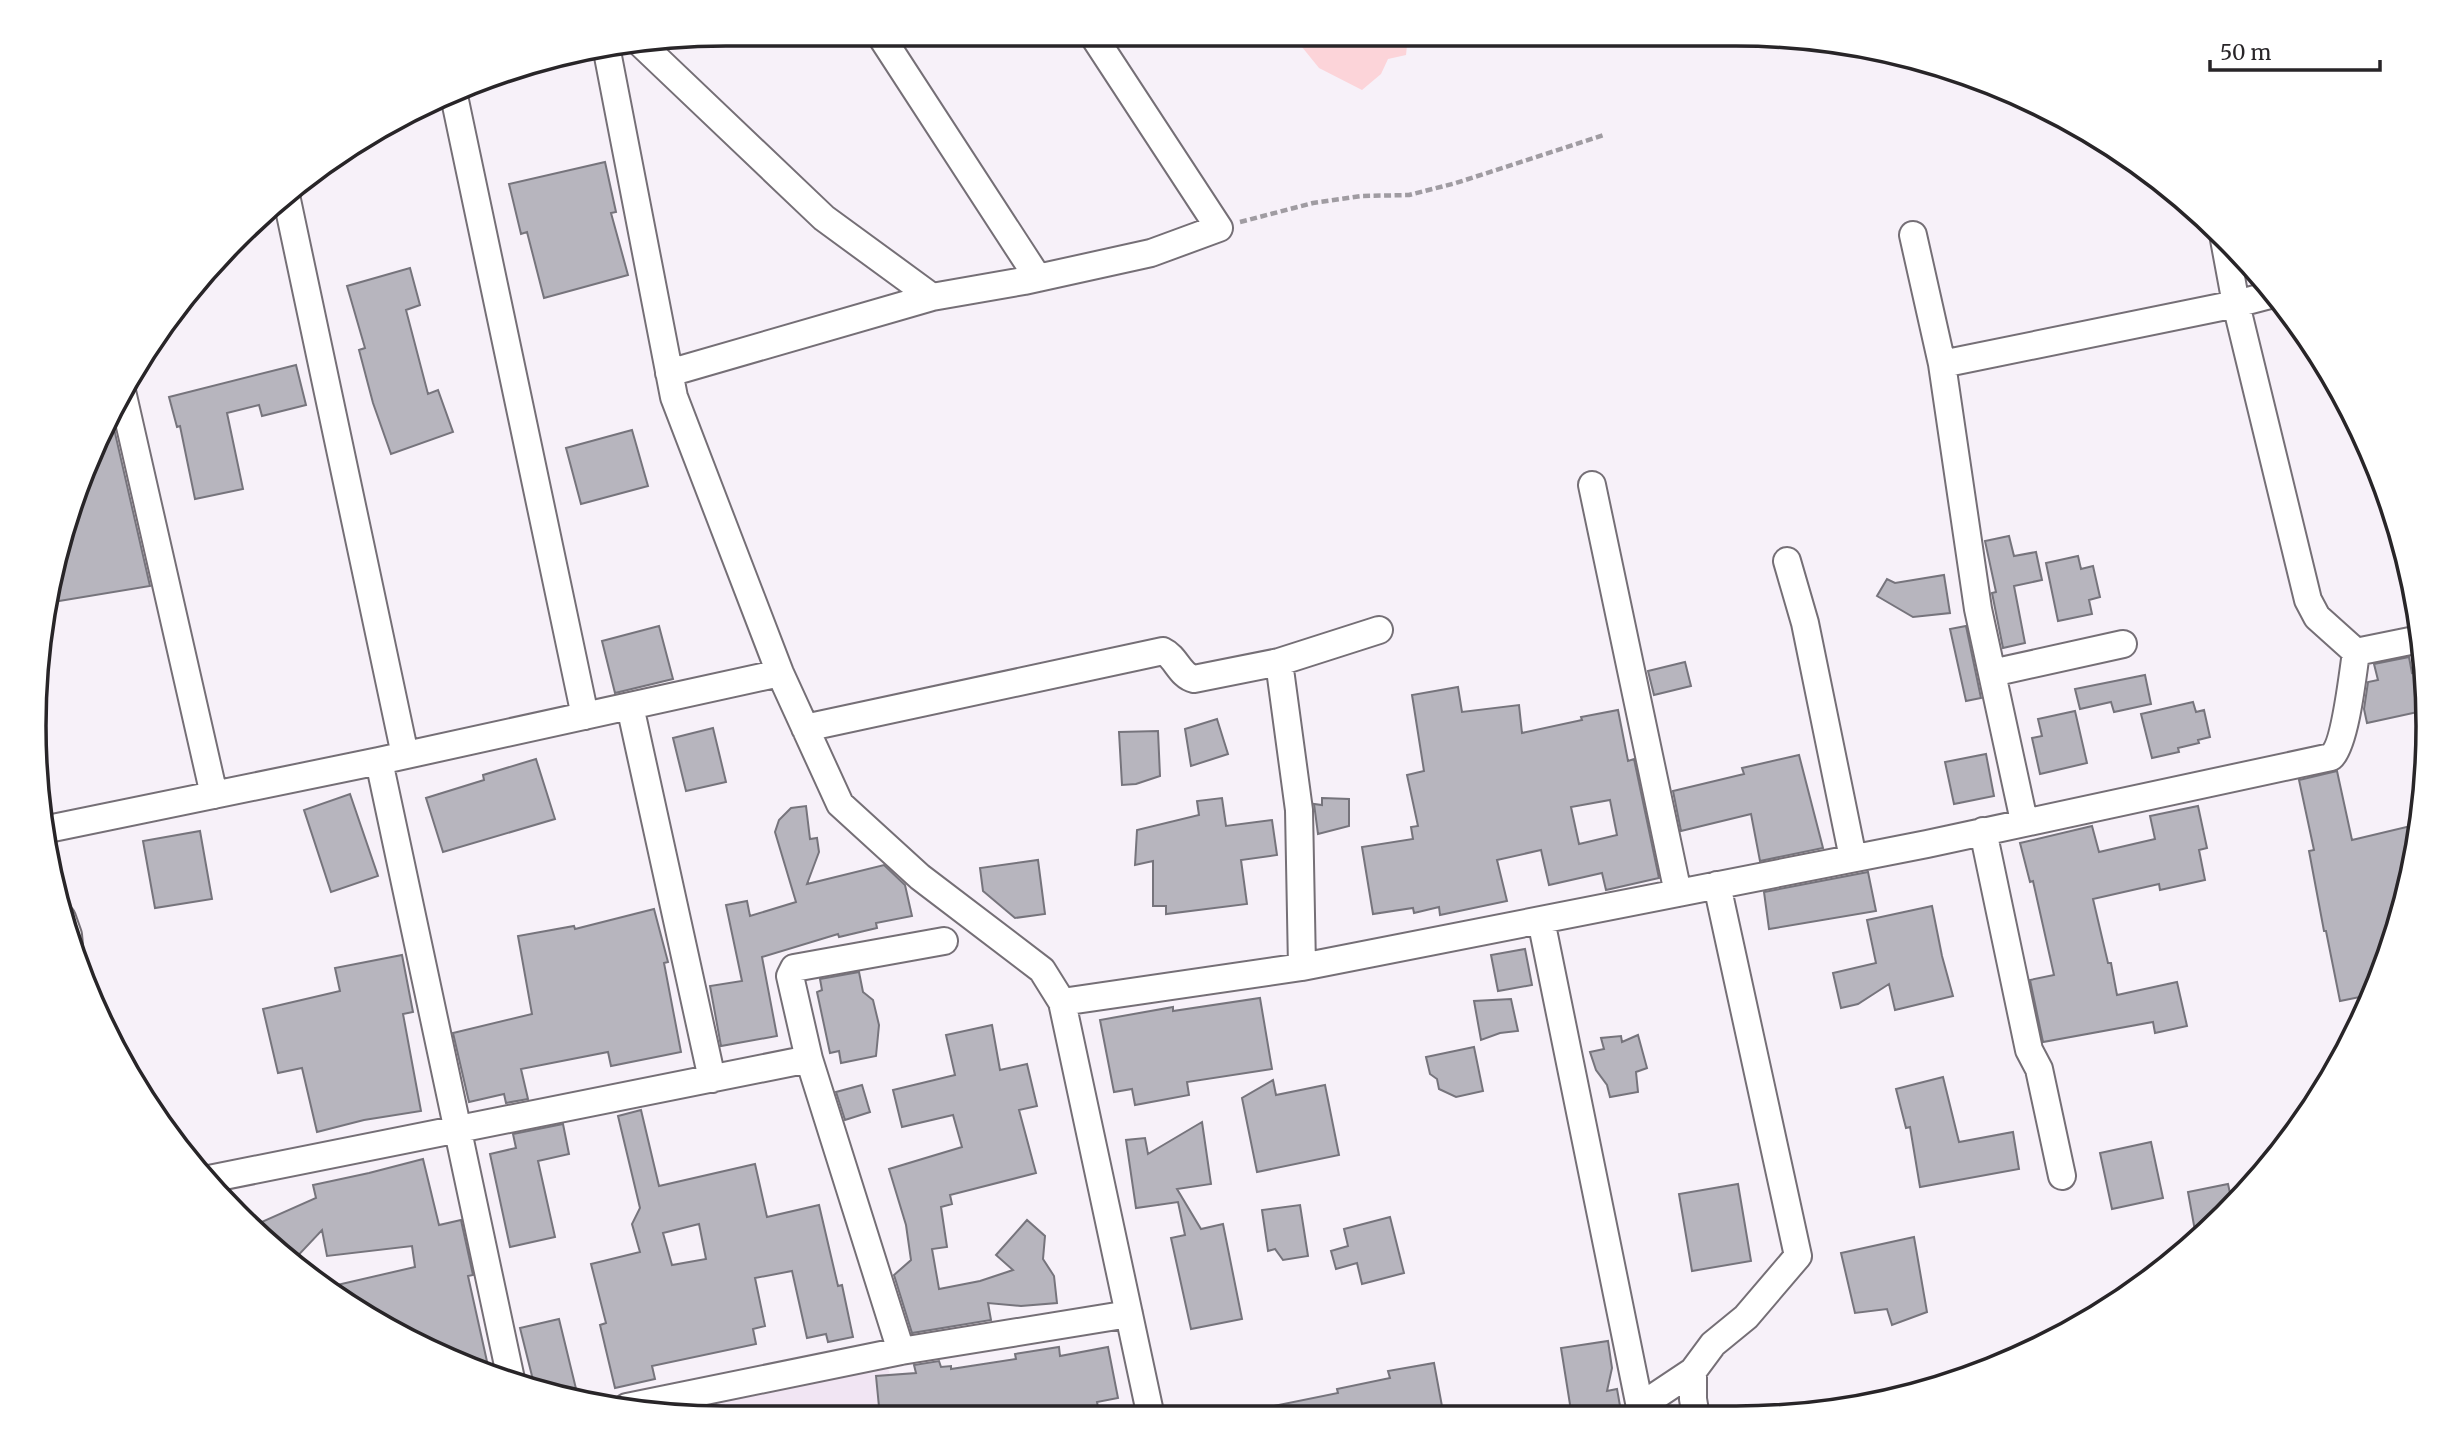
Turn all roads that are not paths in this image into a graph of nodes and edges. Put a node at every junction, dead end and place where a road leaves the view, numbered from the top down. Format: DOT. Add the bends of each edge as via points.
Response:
graph roads {
  1 [pos="887,46"];
  2 [pos="1100,46"];
  3 [pos="648,50"];
  4 [pos="608,56"];
  5 [pos="455,102"];
  6 [pos="288,205"];
  7 [pos="1913,235"];
  8 [pos="2227,255"];
  9 [pos="1038,278"];
  10 [pos="932,297"];
  11 [pos="2264,297"];
  12 [pos="2236,304"];
  13 [pos="1942,364"];
  14 [pos="670,373"];
  15 [pos="126,407"];
  16 [pos="1592,485"];
  17 [pos="1787,561"];
  18 [pos="1379,630"];
  19 [pos="2411,641"];
  20 [pos="2123,644"];
  21 [pos="2356,652"];
  22 [pos="1279,662"];
  23 [pos="780,673"];
  24 [pos="1992,673"];
  25 [pos="630,706"];
  26 [pos="585,716"];
  27 [pos="805,728"];
  28 [pos="405,755"];
  29 [pos="379,761"];
  30 [pos="214,795"];
  31 [pos="2024,821"];
  32 [pos="53,828"];
  33 [pos="1983,831"];
  34 [pos="1853,858"];
  35 [pos="1717,885"];
  36 [pos="1678,893"];
  37 [pos="1541,920"];
  38 [pos="944,941"];
  39 [pos="1302,967"];
  40 [pos="1062,1002"];
  41 [pos="809,1059"];
  42 [pos="712,1079"];
  43 [pos="459,1130"];
  44 [pos="2062,1176"];
  45 [pos="216,1178"];
  46 [pos="1129,1314"];
  47 [pos="901,1350"];
  48 [pos="509,1371"];
  49 [pos="1693,1371"];
  50 [pos="650,1402"];
  51 [pos="1149,1406"];
  52 [pos="1639,1406"];
  53 [pos="1648,1406"];
  54 [pos="1694,1406"];
  1 -- 9 [label="street"];
  2 -- 9 [label="street" via="1219,228 1151,253"];
  3 -- 10 [label="street" via="824,218"];
  4 -- 14 [label="street"];
  5 -- 26 [label="street"];
  6 -- 28 [label="street"];
  7 -- 13 [label="street"];
  8 -- 12 [label="street"];
  9 -- 10 [label="street"];
  10 -- 14 [label="street"];
  11 -- 12 [label="street"];
  12 -- 13 [label="street"];
  12 -- 21 [label="street" via="2308,600 2317,617"];
  13 -- 24 [label="street" via="1968,554"];
  14 -- 23 [label="street" via="679,410"];
  15 -- 30 [label="street"];
  16 -- 36 [label="street"];
  17 -- 34 [label="street" via="1805,623"];
  18 -- 22 [label="street"];
  19 -- 21 [label="street"];
  20 -- 24 [label="street"];
  21 -- 31 [label="street" via="2342,737 2334,755"];
  22 -- 27 [label="street" via="1191,679 1163,651"];
  22 -- 39 [label="street" via="1299,810"];
  23 -- 25 [label="street"];
  23 -- 27 [label="street"];
  24 -- 31 [label="street"];
  25 -- 26 [label="street"];
  25 -- 42 [label="street"];
  26 -- 28 [label="street"];
  27 -- 40 [label="street" via="840,804 920,877 1042,970"];
  28 -- 29 [label="street"];
  29 -- 30 [label="street"];
  29 -- 43 [label="street"];
  30 -- 32 [label="street"];
  31 -- 33 [label="street"];
  33 -- 34 [label="street"];
  33 -- 44 [label="street" via="2029,1050 2039,1069"];
  34 -- 35 [label="street"];
  35 -- 36 [label="street"];
  35 -- 49 [label="street" via="1798,1256"];
  36 -- 37 [label="street"];
  37 -- 39 [label="street"];
  37 -- 52 [label="street"];
  38 -- 41 [label="street" via="794,968 790,976"];
  39 -- 40 [label="street"];
  40 -- 46 [label="street"];
  41 -- 42 [label="street"];
  41 -- 47 [label="street"];
  42 -- 43 [label="street"];
  43 -- 45 [label="street"];
  43 -- 48 [label="street"];
  46 -- 47 [label="street"];
  46 -- 51 [label="street"];
  47 -- 50 [label="street"];
  49 -- 53 [label="street"];
  49 -- 54 [label="street"];
}
